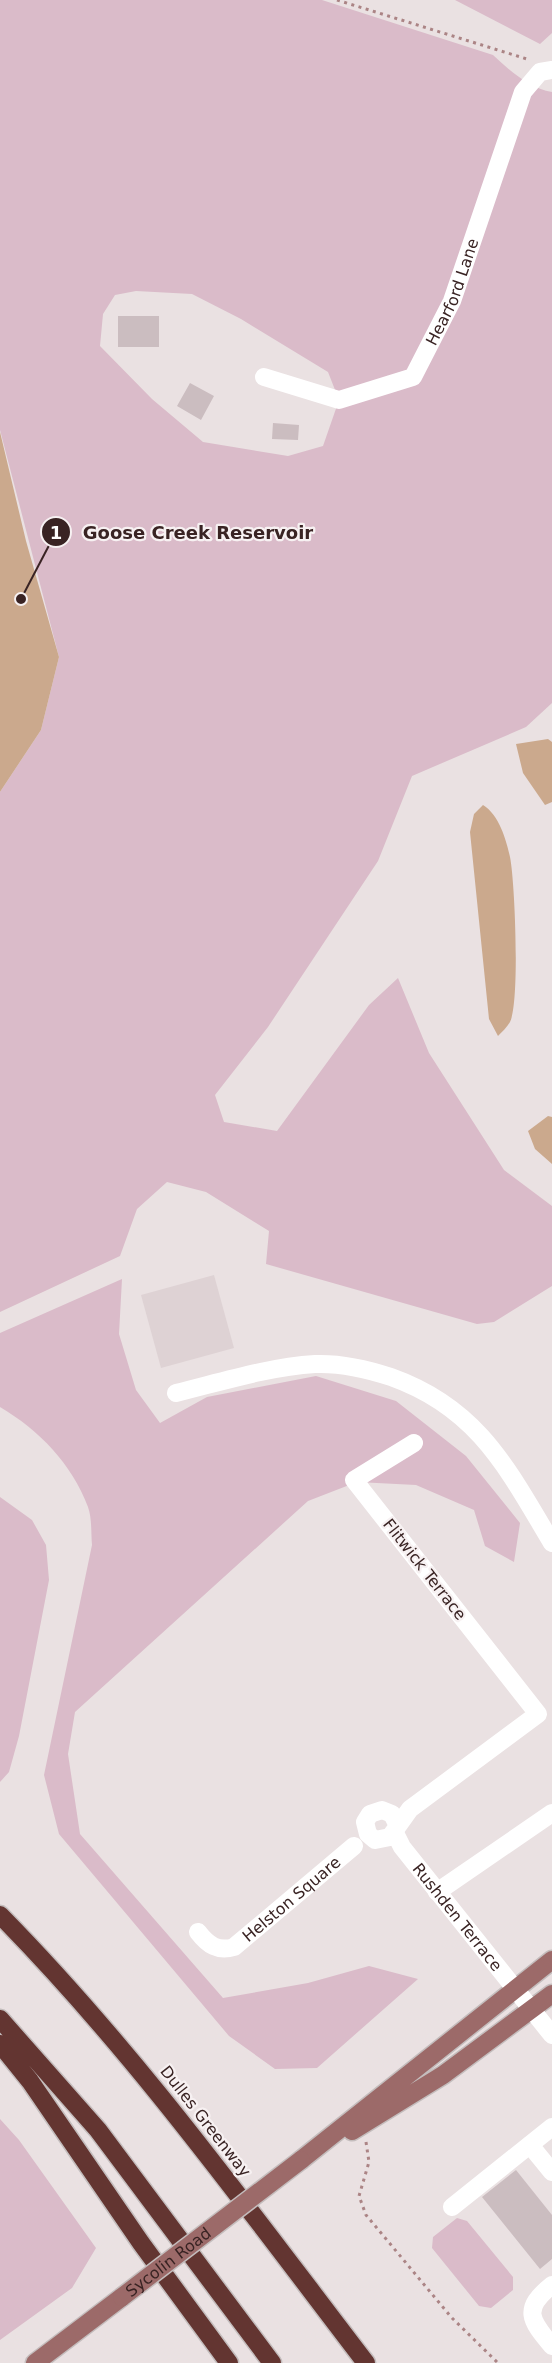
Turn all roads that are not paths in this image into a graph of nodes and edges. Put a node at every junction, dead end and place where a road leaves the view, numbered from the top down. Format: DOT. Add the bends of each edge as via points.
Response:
graph roads {
  1 [pos="552,70"];
  2 [pos="264,377"];
  3 [pos="176,1393"];
  4 [pos="414,1443"];
  5 [pos="552,1543"];
  6 [pos="538,1714"];
  7 [pos="552,1813"];
  8 [pos="387,1832"];
  9 [pos="437,1892"];
  10 [pos="0,1915"];
  11 [pos="198,1932"];
  12 [pos="552,1960"];
  13 [pos="513,1989"];
  14 [pos="552,1994"];
  15 [pos="531,2010"];
  16 [pos="0,2019"];
  17 [pos="552,2036"];
  18 [pos="0,2044"];
  19 [pos="552,2127"];
  20 [pos="530,2145"];
  21 [pos="301,2160"];
  22 [pos="552,2172"];
  23 [pos="452,2207"];
  24 [pos="552,2284"];
  25 [pos="330,2316"];
  26 [pos="552,2346"];
  27 [pos="35,2363"];
  28 [pos="229,2363"];
  29 [pos="272,2363"];
  30 [pos="366,2363"];
  31 [pos="376,2363"];
  1 -- 2 [label="street, Hearford Lane" via="540,72 523,92 452,301 413,377 339,400"];
  3 -- 5 [label="street" via="316,1364 368,1369 411,1384 444,1402 472,1424 506,1467"];
  4 -- 6 [label="street, Flitwick Terrace" via="354,1480"];
  6 -- 8 [label="street, Helston Square" via="410,1809"];
  7 -- 9 [label="street"];
  8 -- 9 [label="street, Rushden Terrace"];
  8 -- 11 [label="street, Helston Square" via="354,1846 234,1947 219,1949"];
  9 -- 13 [label="street, Rushden Terrace"];
  10 -- 25 [label="highway, Dulles Greenway" via="146,2076"];
  12 -- 13 [label="main road, Sycolin Road"];
  13 -- 15 [label="street, Rushden Terrace"];
  13 -- 21 [label="main road, Sycolin Road"];
  14 -- 15 [label="main road, Sycolin Road"];
  15 -- 17 [label="street, Rushden Terrace"];
  15 -- 21 [label="main road, Sycolin Road" via="443,2075"];
  16 -- 29 [label="highway" via="98,2130"];
  18 -- 28 [label="highway"];
  19 -- 20 [label="street"];
  20 -- 22 [label="street"];
  20 -- 23 [label="street"];
  21 -- 27 [label="main road, Sycolin Road, bridge"];
  24 -- 26 [label="street" via="534,2302 531,2312 537,2328"];
  25 -- 30 [label="highway, Dulles Greenway"];
  25 -- 31 [label="highway"];
}
